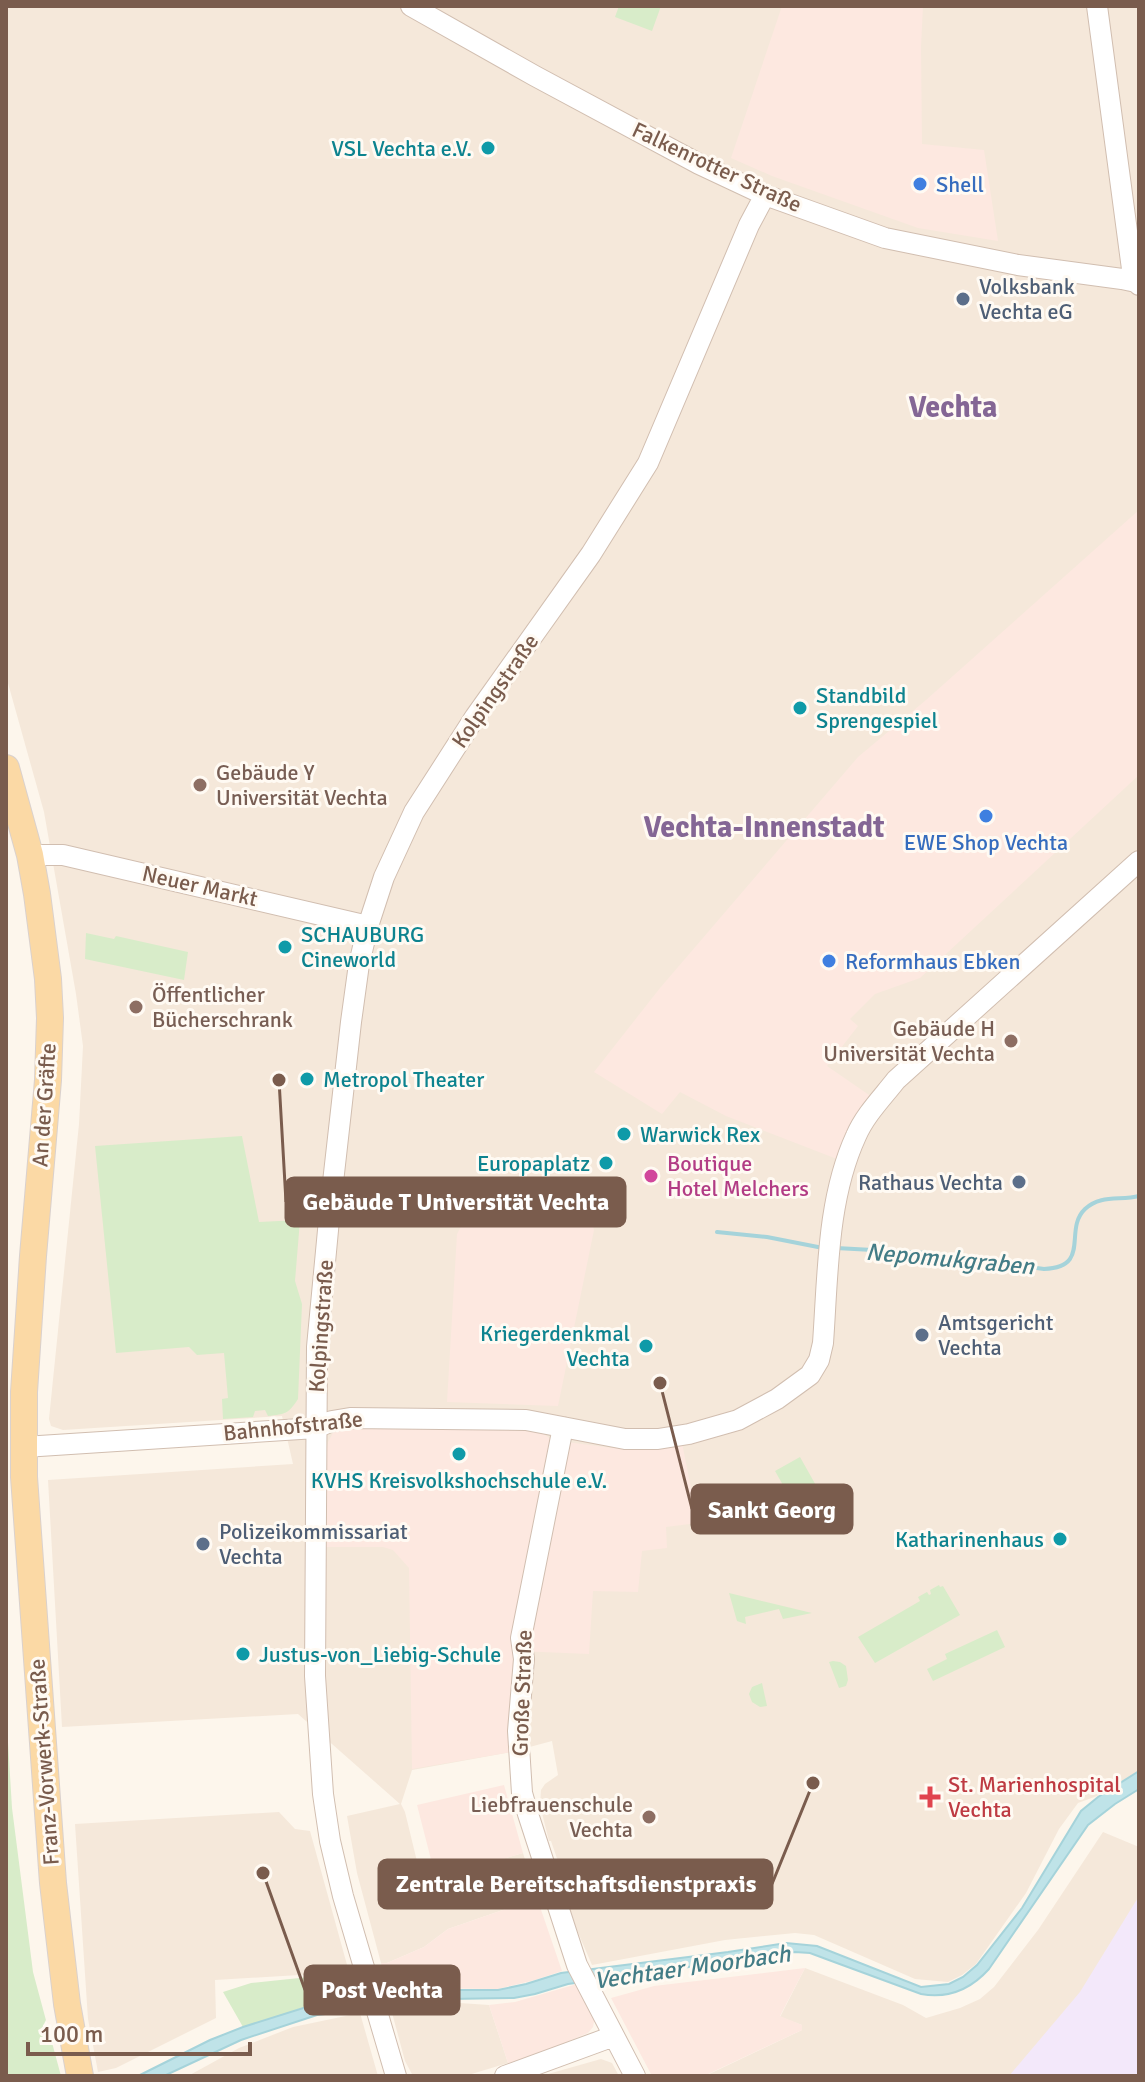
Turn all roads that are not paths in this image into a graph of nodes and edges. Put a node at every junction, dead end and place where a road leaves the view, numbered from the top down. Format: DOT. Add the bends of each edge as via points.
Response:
graph roads {
  1 [pos="411,6"];
  2 [pos="1097,6"];
  3 [pos="765,195"];
  4 [pos="1138,284"];
  5 [pos="6,768"];
  6 [pos="30,855"];
  7 [pos="1139,861"];
  8 [pos="368,926"];
  9 [pos="563,1427"];
  10 [pos="316,1428"];
  11 [pos="24,1447"];
  12 [pos="614,2036"];
  13 [pos="80,2076"];
  14 [pos="396,2076"];
  15 [pos="505,2076"];
  16 [pos="635,2076"];
  1 -- 3 [label="street, Falkenrotter Straße"];
  2 -- 4 [label="street"];
  3 -- 4 [label="street, Falkenrotter Straße" via="885,238"];
  3 -- 8 [label="street, Kolpingstraße" via="648,463 414,812"];
  5 -- 6 [label="main road, An der Gräfte"];
  6 -- 8 [label="street, Neuer Markt" via="63,855"];
  6 -- 11 [label="main road, An der Gräfte" via="50,1018"];
  7 -- 9 [label="street, Bahnhofstraße" via="896,1080 867,1116 844,1165 837,1195 823,1343 810,1375 738,1420 689,1434 625,1439"];
  8 -- 10 [label="street, Kolpingstraße" via="351,1022 330,1209 317,1347"];
  9 -- 10 [label="street, Bahnhofstraße" via="526,1420 350,1418"];
  9 -- 12 [label="street, Große Straße" via="521,1638 522,1793 577,1965"];
  10 -- 11 [label="street, Bahnhofstraße"];
  10 -- 14 [label="street, Kolpingstraße" via="315,1676 323,1794 343,1896"];
  11 -- 13 [label="main road, Franz-Vorwerk-Straße" via="53,1883"];
  12 -- 15 [label="street"];
  12 -- 16 [label="street, Große Straße"];
}
